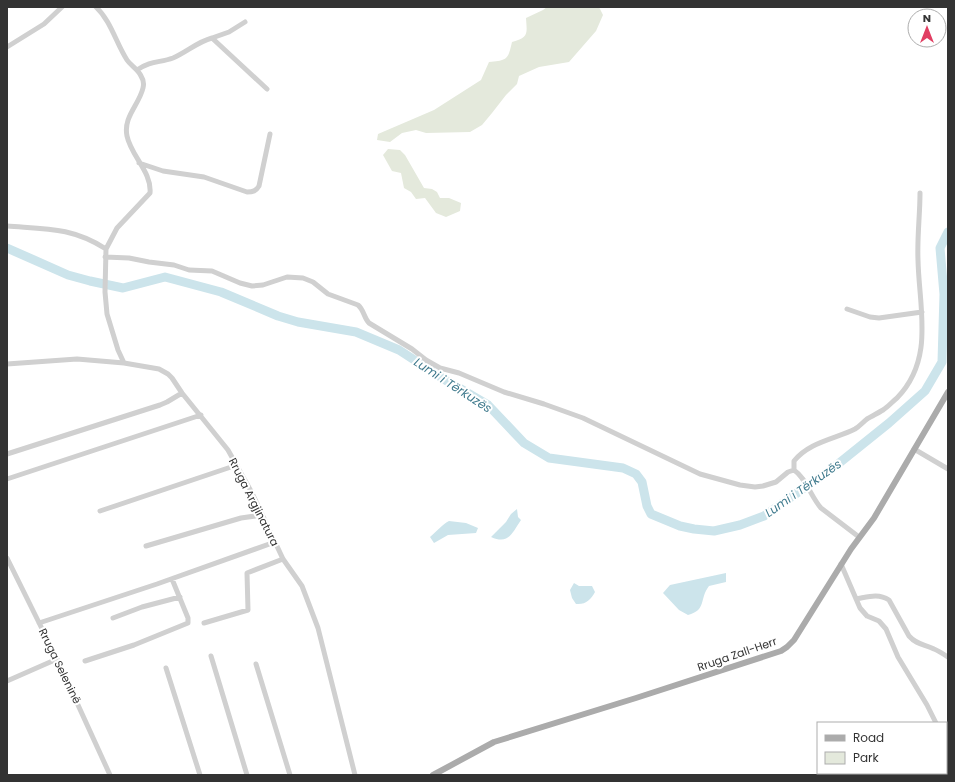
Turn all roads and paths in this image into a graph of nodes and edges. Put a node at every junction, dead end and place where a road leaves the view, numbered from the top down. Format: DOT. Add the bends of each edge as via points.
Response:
graph roads {
  1 [pos="62,7"];
  2 [pos="96,7"];
  3 [pos="245,22"];
  4 [pos="212,38"];
  5 [pos="7,47"];
  6 [pos="137,70"];
  7 [pos="267,89"];
  8 [pos="270,134"];
  9 [pos="139,163"];
  10 [pos="920,193"];
  11 [pos="7,226"];
  12 [pos="106,249"];
  13 [pos="106,257"];
  14 [pos="847,309"];
  15 [pos="922,312"];
  16 [pos="124,363"];
  17 [pos="7,364"];
  18 [pos="948,392"];
  19 [pos="182,393"];
  20 [pos="201,415"];
  21 [pos="914,449"];
  22 [pos="7,454"];
  23 [pos="237,465"];
  24 [pos="948,469"];
  25 [pos="794,470"];
  26 [pos="7,479"];
  27 [pos="100,511"];
  28 [pos="262,515"];
  29 [pos="859,537"];
  30 [pos="275,542"];
  31 [pos="146,546"];
  32 [pos="7,558"];
  33 [pos="283,559"];
  34 [pos="841,564"];
  35 [pos="172,579"];
  36 [pos="180,597"];
  37 [pos="856,599"];
  38 [pos="113,618"];
  39 [pos="39,623"];
  40 [pos="204,623"];
  41 [pos="211,656"];
  42 [pos="948,657"];
  43 [pos="57,659"];
  44 [pos="85,661"];
  45 [pos="256,664"];
  46 [pos="166,668"];
  47 [pos="7,681"];
  48 [pos="935,722"];
  49 [pos="110,775"];
  50 [pos="200,775"];
  51 [pos="246,775"];
  52 [pos="290,775"];
  53 [pos="355,775"];
  54 [pos="433,775"];
  1 -- 5 [label="street" via="44,24"];
  2 -- 6 [label="street" via="112,30 128,61"];
  3 -- 4 [label="street" via="229,32"];
  4 -- 6 [label="street" via="199,42 174,57 151,62"];
  4 -- 7 [label="street"];
  6 -- 9 [label="street" via="144,85 128,119 127,136"];
  8 -- 9 [label="street" via="259,186 252,192 204,177 163,172"];
  9 -- 12 [label="street" via="150,183 150,193 117,228"];
  10 -- 15 [label="street" via="918,251"];
  11 -- 12 [label="street" via="55,229 87,238"];
  12 -- 13 [label="street"];
  13 -- 16 [label="street" via="107,314"];
  13 -- 25 [label="street" via="129,258 212,272 252,286 263,286 287,277 308,279 328,294 358,305 369,323 433,365 583,418 700,474 755,487 776,482"];
  14 -- 15 [label="street" via="880,318"];
  15 -- 25 [label="street" via="921,354 905,390 885,409 858,428 805,451 794,461"];
  16 -- 17 [label="street, Rruga Argjinatura" via="77,359"];
  16 -- 19 [label="street, Rruga Argjinatura" via="151,366 164,371"];
  18 -- 21 [label="main road, Rruga Zall-Herr"];
  19 -- 20 [label="street, Rruga Argjinatura"];
  19 -- 22 [label="street" via="160,405"];
  20 -- 23 [label="street, Rruga Argjinatura"];
  20 -- 26 [label="street"];
  21 -- 24 [label="street"];
  21 -- 29 [label="main road, Rruga Zall-Herr" via="874,518"];
  23 -- 27 [label="street"];
  23 -- 28 [label="street, Rruga Argjinatura"];
  25 -- 29 [label="street" via="821,508"];
  28 -- 30 [label="street, Rruga Argjinatura"];
  28 -- 31 [label="street" via="248,516"];
  29 -- 34 [label="main road, Rruga Zall-Herr"];
  30 -- 33 [label="street, Rruga Argjinatura"];
  30 -- 35 [label="street"];
  32 -- 39 [label="street, Rruga Seleninë"];
  33 -- 40 [label="street" via="247,573 248,610"];
  33 -- 53 [label="street, Rruga Argjinatura" via="302,586 312,608"];
  34 -- 37 [label="street"];
  34 -- 54 [label="main road, Rruga Zall-Herr" via="787,648 494,742"];
  35 -- 36 [label="street"];
  35 -- 39 [label="street"];
  36 -- 38 [label="street"];
  36 -- 44 [label="street" via="188,618 186,625 118,652"];
  37 -- 42 [label="street" via="885,597 913,641"];
  37 -- 48 [label="street" via="863,613 879,621 886,628 902,664"];
  39 -- 43 [label="street, Rruga Seleninë"];
  41 -- 51 [label="street"];
  43 -- 47 [label="street"];
  43 -- 49 [label="street, Rruga Seleninë"];
  45 -- 52 [label="street"];
  46 -- 50 [label="street"];
}
